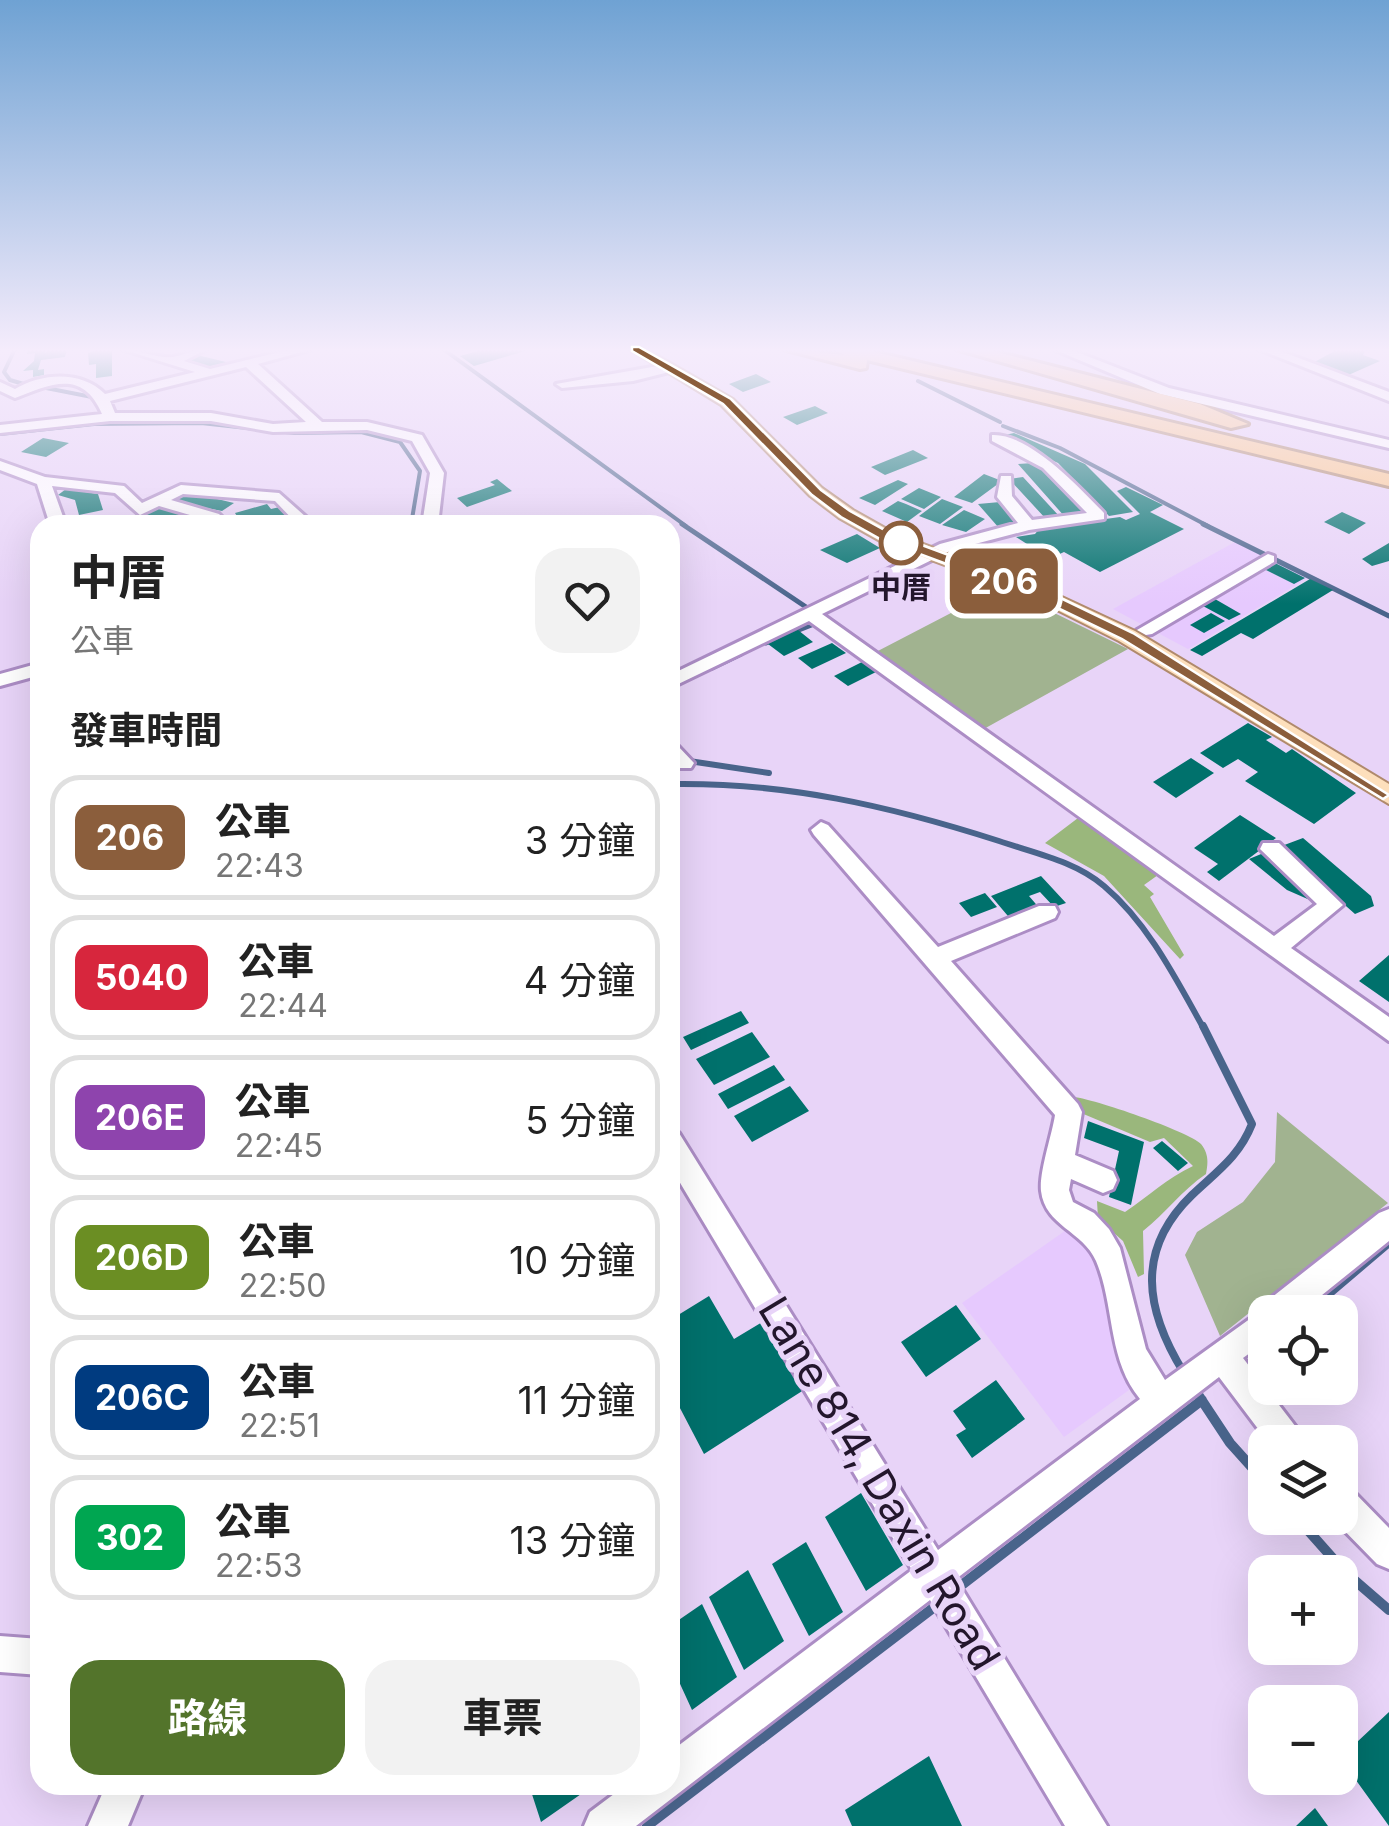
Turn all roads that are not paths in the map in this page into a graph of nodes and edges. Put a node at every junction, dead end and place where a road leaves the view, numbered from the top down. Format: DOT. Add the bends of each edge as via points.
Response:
graph roads {
  1 [pos="401,434"];
  2 [pos="763,434"];
  3 [pos="779,434"];
  4 [pos="1199,434"];
  5 [pos="1281,434"];
  6 [pos="1347,434"];
  7 [pos="997,438"];
  8 [pos="1389,444"];
  9 [pos="1389,460"];
  10 [pos="0,466"];
  11 [pos="1006,479"];
  12 [pos="1389,480"];
  13 [pos="43,481"];
  14 [pos="160,502"];
  15 [pos="55,515"];
  16 [pos="207,515"];
  17 [pos="297,515"];
  18 [pos="431,515"];
  19 [pos="1028,526"];
  20 [pos="940,552"];
  21 [pos="1268,559"];
  22 [pos="812,616"];
  23 [pos="1146,630"];
  24 [pos="30,671"];
  25 [pos="680,677"];
  26 [pos="0,680"];
  27 [pos="1389,777"];
  28 [pos="1389,795"];
  29 [pos="821,830"];
  30 [pos="1271,850"];
  31 [pos="1047,912"];
  32 [pos="1274,948"];
  33 [pos="935,958"];
  34 [pos="1389,1031"];
  35 [pos="680,1158"];
  36 [pos="1060,1162"];
  37 [pos="1103,1180"];
  38 [pos="1389,1224"];
  39 [pos="1299,1295"];
  40 [pos="1248,1337"];
  41 [pos="1223,1357"];
  42 [pos="1162,1402"];
  43 [pos="1275,1425"];
  44 [pos="1358,1520"];
  45 [pos="1389,1552"];
  46 [pos="937,1574"];
  47 [pos="0,1654"];
  48 [pos="30,1656"];
  49 [pos="680,1768"];
  50 [pos="122,1795"];
  51 [pos="645,1795"];
  52 [pos="108,1826"];
  53 [pos="604,1826"];
  54 [pos="1087,1826"];
  1 -- 18 [label="street" via="417,438 437,473"];
  2 -- 20 [label="main road" via="846,514"];
  3 -- 20 [label="main road" via="844,497"];
  4 -- 12 [label="highway"];
  5 -- 9 [label="highway"];
  6 -- 8 [label="street"];
  7 -- 19 [label="street" via="1048,464 1099,516"];
  10 -- 13 [label="street"];
  11 -- 19 [label="street" via="1004,497"];
  13 -- 14 [label="street" via="120,489 140,510"];
  13 -- 15 [label="street"];
  14 -- 16 [label="street"];
  14 -- 17 [label="street" via="181,489 280,497"];
  19 -- 20 [label="street"];
  20 -- 22 [label="street"];
  20 -- 23 [label="main road" via="1052,582"];
  20 -- 28 [label="main road" via="1128,636"];
  21 -- 23 [label="street"];
  22 -- 25 [label="street"];
  22 -- 32 [label="street"];
  23 -- 27 [label="main road"];
  24 -- 26 [label="street"];
  29 -- 33 [label="street"];
  30 -- 32 [label="street" via="1332,905"];
  31 -- 33 [label="street"];
  32 -- 34 [label="street"];
  33 -- 36 [label="street" via="1069,1112"];
  35 -- 46 [label="street, Lane 814, Daxin Road"];
  36 -- 37 [label="street"];
  36 -- 42 [label="street" via="1056,1190 1063,1211 1088,1221 1103,1240 1139,1372"];
  38 -- 39 [label="street"];
  40 -- 41 [label="street"];
  41 -- 42 [label="street"];
  41 -- 43 [label="street"];
  42 -- 46 [label="street"];
  44 -- 45 [label="street"];
  46 -- 49 [label="street"];
  46 -- 54 [label="street, Lane 814, Daxin Road"];
  47 -- 48 [label="street"];
  50 -- 52 [label="street"];
  51 -- 53 [label="street"];
}
